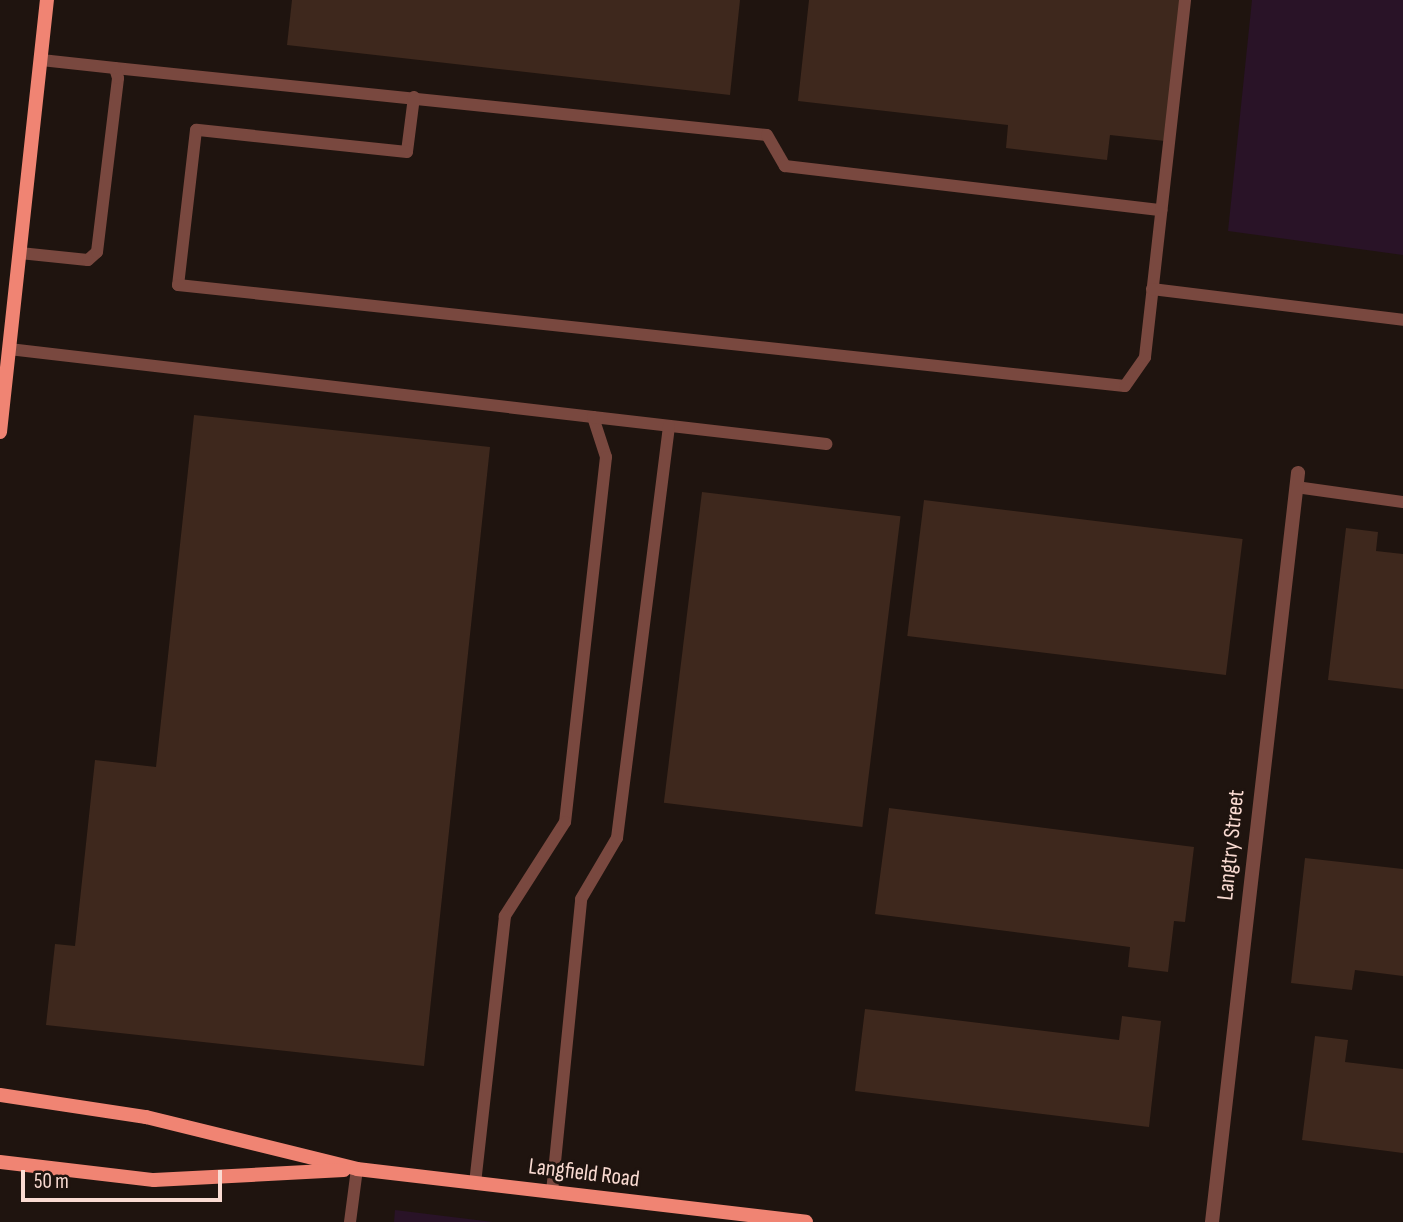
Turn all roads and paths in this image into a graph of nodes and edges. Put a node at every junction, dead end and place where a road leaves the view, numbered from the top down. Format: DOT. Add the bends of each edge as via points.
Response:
graph roads {
  1 [pos="47,0"];
  2 [pos="1185,0"];
  3 [pos="41,60"];
  4 [pos="115,68"];
  5 [pos="414,97"];
  6 [pos="1161,210"];
  7 [pos="20,253"];
  8 [pos="1152,289"];
  9 [pos="1403,320"];
  10 [pos="5,348"];
  11 [pos="593,417"];
  12 [pos="669,426"];
  13 [pos="0,432"];
  14 [pos="826,444"];
  15 [pos="1297,480"];
  16 [pos="1403,502"];
  17 [pos="0,1095"];
  18 [pos="0,1162"];
  19 [pos="357,1169"];
  20 [pos="475,1183"];
  21 [pos="552,1192"];
  22 [pos="350,1222"];
  23 [pos="806,1222"];
  24 [pos="1212,1222"];
  1 -- 3 [label="street"];
  2 -- 6 [label="lane"];
  3 -- 4 [label="lane"];
  3 -- 7 [label="street"];
  4 -- 5 [label="lane"];
  4 -- 7 [label="lane" via="118,78 97,252 88,260"];
  5 -- 6 [label="lane" via="767,135 785,166"];
  5 -- 8 [label="lane" via="407,152 196,130 177,285 1125,386 1145,357"];
  6 -- 8 [label="lane"];
  7 -- 10 [label="street"];
  8 -- 9 [label="lane"];
  10 -- 11 [label="lane"];
  10 -- 13 [label="street"];
  11 -- 12 [label="lane"];
  11 -- 20 [label="lane" via="606,457 565,822 505,916"];
  12 -- 14 [label="lane"];
  12 -- 21 [label="lane" via="617,838 581,899"];
  15 -- 16 [label="lane"];
  15 -- 24 [label="street, Langtry Street"];
  17 -- 19 [label="street, Langfield Road" via="146,1117"];
  18 -- 19 [label="street, Langfield Road" via="154,1180"];
  19 -- 20 [label="street, Langfield Road"];
  19 -- 22 [label="lane"];
  20 -- 21 [label="street, Langfield Road"];
  21 -- 23 [label="street, Langfield Road"];
}
